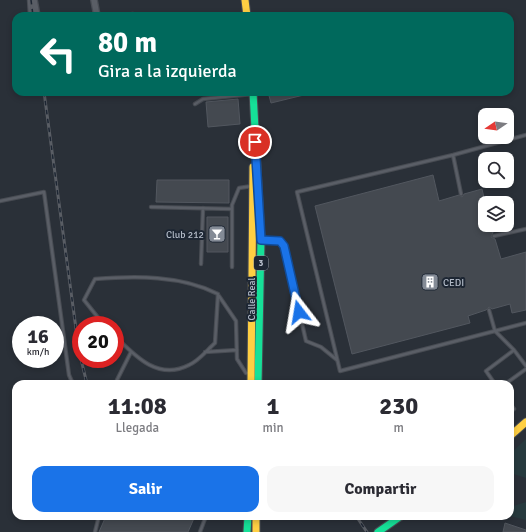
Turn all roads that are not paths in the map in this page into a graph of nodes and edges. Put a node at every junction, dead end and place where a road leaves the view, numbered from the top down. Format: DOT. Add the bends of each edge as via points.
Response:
graph roads {
  1 [pos="29,0"];
  2 [pos="35,0"];
  3 [pos="94,0"];
  4 [pos="245,0"];
  5 [pos="30,12"];
  6 [pos="36,12"];
  7 [pos="96,12"];
  8 [pos="246,12"];
  9 [pos="228,96"];
  10 [pos="253,96"];
  11 [pos="195,104"];
  12 [pos="526,135"];
  13 [pos="255,142"];
  14 [pos="453,155"];
  15 [pos="252,186"];
  16 [pos="461,194"];
  17 [pos="0,201"];
  18 [pos="151,207"];
  19 [pos="203,208"];
  20 [pos="232,209"];
  21 [pos="251,214"];
  22 [pos="526,229"];
  23 [pos="494,236"];
  24 [pos="261,240"];
  25 [pos="251,262"];
  26 [pos="202,264"];
  27 [pos="232,267"];
  28 [pos="218,295"];
  29 [pos="489,310"];
  30 [pos="97,316"];
  31 [pos="526,323"];
  32 [pos="494,331"];
  33 [pos="124,345"];
  34 [pos="237,350"];
  35 [pos="514,350"];
  36 [pos="131,352"];
  37 [pos="205,352"];
  38 [pos="338,360"];
  39 [pos="526,368"];
  40 [pos="251,373"];
  41 [pos="71,380"];
  42 [pos="117,380"];
  43 [pos="251,380"];
  44 [pos="258,380"];
  45 [pos="492,380"];
  46 [pos="511,380"];
  47 [pos="526,422"];
  48 [pos="514,432"];
  49 [pos="98,520"];
  50 [pos="204,520"];
  51 [pos="249,520"];
  52 [pos="256,520"];
  53 [pos="395,520"];
  54 [pos="95,532"];
  55 [pos="200,532"];
  56 [pos="248,532"];
  57 [pos="256,532"];
  58 [pos="378,532"];
  1 -- 5 [label="lane"];
  2 -- 6 [label="street"];
  3 -- 7 [label="street"];
  4 -- 8 [label="main road"];
  9 -- 11 [label="lane" via="203,99"];
  10 -- 13 [label="main road, Calle Real / 3"];
  12 -- 14 [label="lane"];
  13 -- 15 [label="main road, Calle Real / 3"];
  13 -- 24 [label="main road, Calle Real / 3"];
  14 -- 16 [label="lane"];
  14 -- 38 [label="lane" via="297,192"];
  15 -- 20 [label="lane" via="239,188"];
  15 -- 21 [label="main road, Calle Real / 3"];
  17 -- 41 [label="lane" via="44,192"];
  18 -- 19 [label="lane"];
  19 -- 20 [label="lane"];
  19 -- 26 [label="lane"];
  20 -- 27 [label="lane"];
  21 -- 24 [label="main road"];
  21 -- 25 [label="main road, Calle Real / 3"];
  22 -- 23 [label="lane"];
  24 -- 25 [label="main road"];
  24 -- 38 [label="lane" via="282,243 306,341 321,347"];
  24 -- 44 [label="main road, Calle Real / 3"];
  25 -- 40 [label="main road, Calle Real / 3"];
  28 -- 30 [label="lane" via="205,287 165,279 95,279 84,300"];
  28 -- 34 [label="lane" via="236,321"];
  28 -- 37 [label="lane" via="215,343"];
  29 -- 32 [label="lane"];
  31 -- 32 [label="lane"];
  32 -- 35 [label="lane"];
  32 -- 38 [label="lane" via="340,371"];
  33 -- 36 [label="lane"];
  34 -- 37 [label="lane"];
  34 -- 40 [label="lane" via="237,359 246,373"];
  35 -- 39 [label="lane"];
  35 -- 45 [label="lane" via="486,371"];
  36 -- 37 [label="lane" via="146,365 168,370 190,365"];
  36 -- 42 [label="lane"];
  39 -- 46 [label="lane"];
  40 -- 43 [label="main road, Calle Real / 3"];
  47 -- 48 [label="main road"];
  49 -- 54 [label="lane"];
  50 -- 55 [label="lane"];
  51 -- 56 [label="main road"];
  52 -- 57 [label="main road"];
  53 -- 58 [label="main road"];
}
